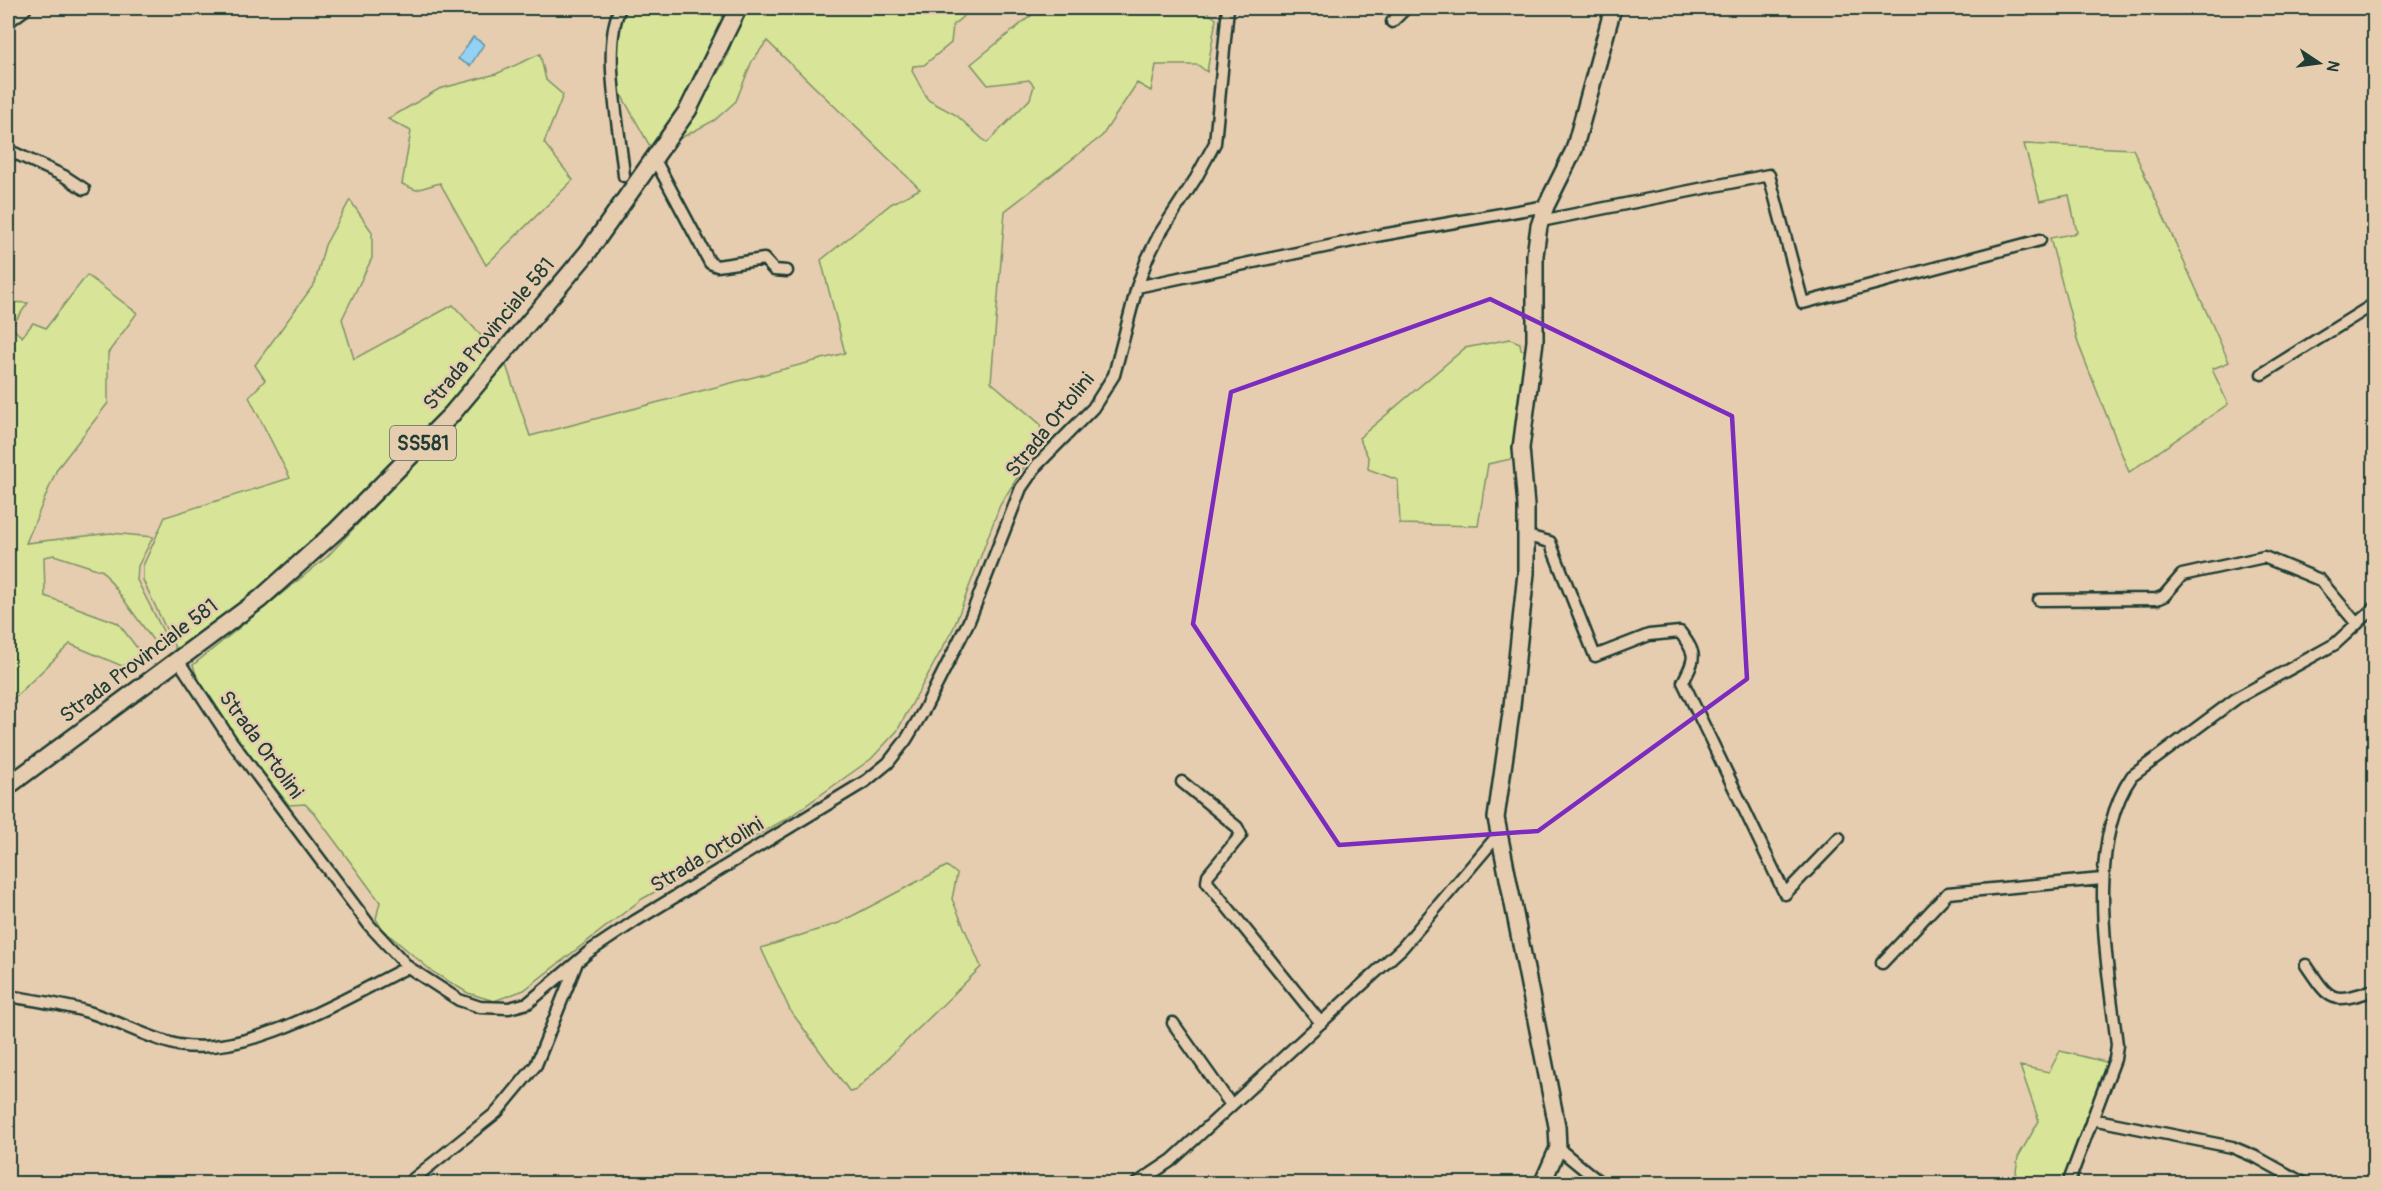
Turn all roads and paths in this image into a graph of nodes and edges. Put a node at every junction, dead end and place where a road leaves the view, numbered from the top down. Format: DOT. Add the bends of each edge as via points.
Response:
graph roads {
  1 [pos="23,8"];
  2 [pos="620,8"];
  3 [pos="738,8"];
  4 [pos="1228,8"];
  5 [pos="1406,8"];
  6 [pos="1613,8"];
  7 [pos="8,19"];
  8 [pos="1392,22"];
  9 [pos="8,150"];
  10 [pos="654,158"];
  11 [pos="624,176"];
  12 [pos="84,189"];
  13 [pos="1543,214"];
  14 [pos="2040,240"];
  15 [pos="787,271"];
  16 [pos="1137,287"];
  17 [pos="2374,304"];
  18 [pos="2262,374"];
  19 [pos="1527,536"];
  20 [pos="2039,600"];
  21 [pos="2374,608"];
  22 [pos="2357,624"];
  23 [pos="178,660"];
  24 [pos="1182,783"];
  25 [pos="8,786"];
  26 [pos="1498,835"];
  27 [pos="1839,838"];
  28 [pos="2102,879"];
  29 [pos="577,962"];
  30 [pos="1882,963"];
  31 [pos="2306,965"];
  32 [pos="408,967"];
  33 [pos="2374,990"];
  34 [pos="8,996"];
  35 [pos="1173,1023"];
  36 [pos="1321,1023"];
  37 [pos="1231,1105"];
  38 [pos="2092,1119"];
  39 [pos="1558,1148"];
  40 [pos="407,1184"];
  41 [pos="1136,1184"];
  42 [pos="1542,1184"];
  43 [pos="1602,1184"];
  44 [pos="2068,1184"];
  45 [pos="2305,1184"];
  1 -- 7 [label="main road"];
  2 -- 11 [label="street" via="611,52"];
  3 -- 10 [label="main road, Strada Provinciale 581 / SS581" via="688,110"];
  4 -- 16 [label="street, Strada Ortolini" via="1215,143 1159,235"];
  5 -- 8 [label="street"];
  6 -- 13 [label="main road" via="1574,150"];
  9 -- 12 [label="street"];
  10 -- 15 [label="street" via="710,263 717,266 764,259 774,270"];
  10 -- 23 [label="main road, Strada Provinciale 581 / SS581" via="588,252 451,415 337,530 268,592"];
  13 -- 14 [label="street" via="1769,176 1803,303"];
  13 -- 16 [label="street" via="1376,236"];
  13 -- 19 [label="main road" via="1535,255 1535,341 1521,448"];
  16 -- 29 [label="street, Strada Ortolini" via="1121,354 1109,385 1021,488 969,621 906,740 888,763 866,781 635,921"];
  17 -- 18 [label="street"];
  19 -- 26 [label="main road" via="1521,634 1500,784"];
  19 -- 27 [label="street" via="1550,543 1595,656 1649,635 1680,632 1693,649 1694,660 1683,682 1785,894"];
  20 -- 22 [label="street" via="2157,599 2181,575 2264,556 2320,580"];
  21 -- 22 [label="street"];
  22 -- 28 [label="street" via="2335,644 2237,698 2132,776 2118,803"];
  23 -- 25 [label="main road, Strada Provinciale 581 / SS581"];
  23 -- 32 [label="street, Strada Ortolini" via="232,742 370,926"];
  24 -- 36 [label="street" via="1238,827 1241,835 1207,882"];
  26 -- 36 [label="street" via="1402,948"];
  26 -- 39 [label="main road" via="1515,902"];
  28 -- 30 [label="street" via="1948,893"];
  28 -- 38 [label="street" via="2117,1045"];
  29 -- 32 [label="street, Strada Ortolini" via="528,1003 499,1008 459,1000"];
  29 -- 40 [label="street" via="536,1065 497,1112"];
  31 -- 33 [label="street" via="2331,997 2343,1000"];
  32 -- 34 [label="street" via="269,1034 212,1046 178,1044 88,1012"];
  35 -- 37 [label="street"];
  36 -- 37 [label="street"];
  37 -- 41 [label="street" via="1172,1160"];
  38 -- 44 [label="street"];
  38 -- 45 [label="street" via="2232,1148"];
  39 -- 42 [label="main road"];
  39 -- 43 [label="street"];
}
